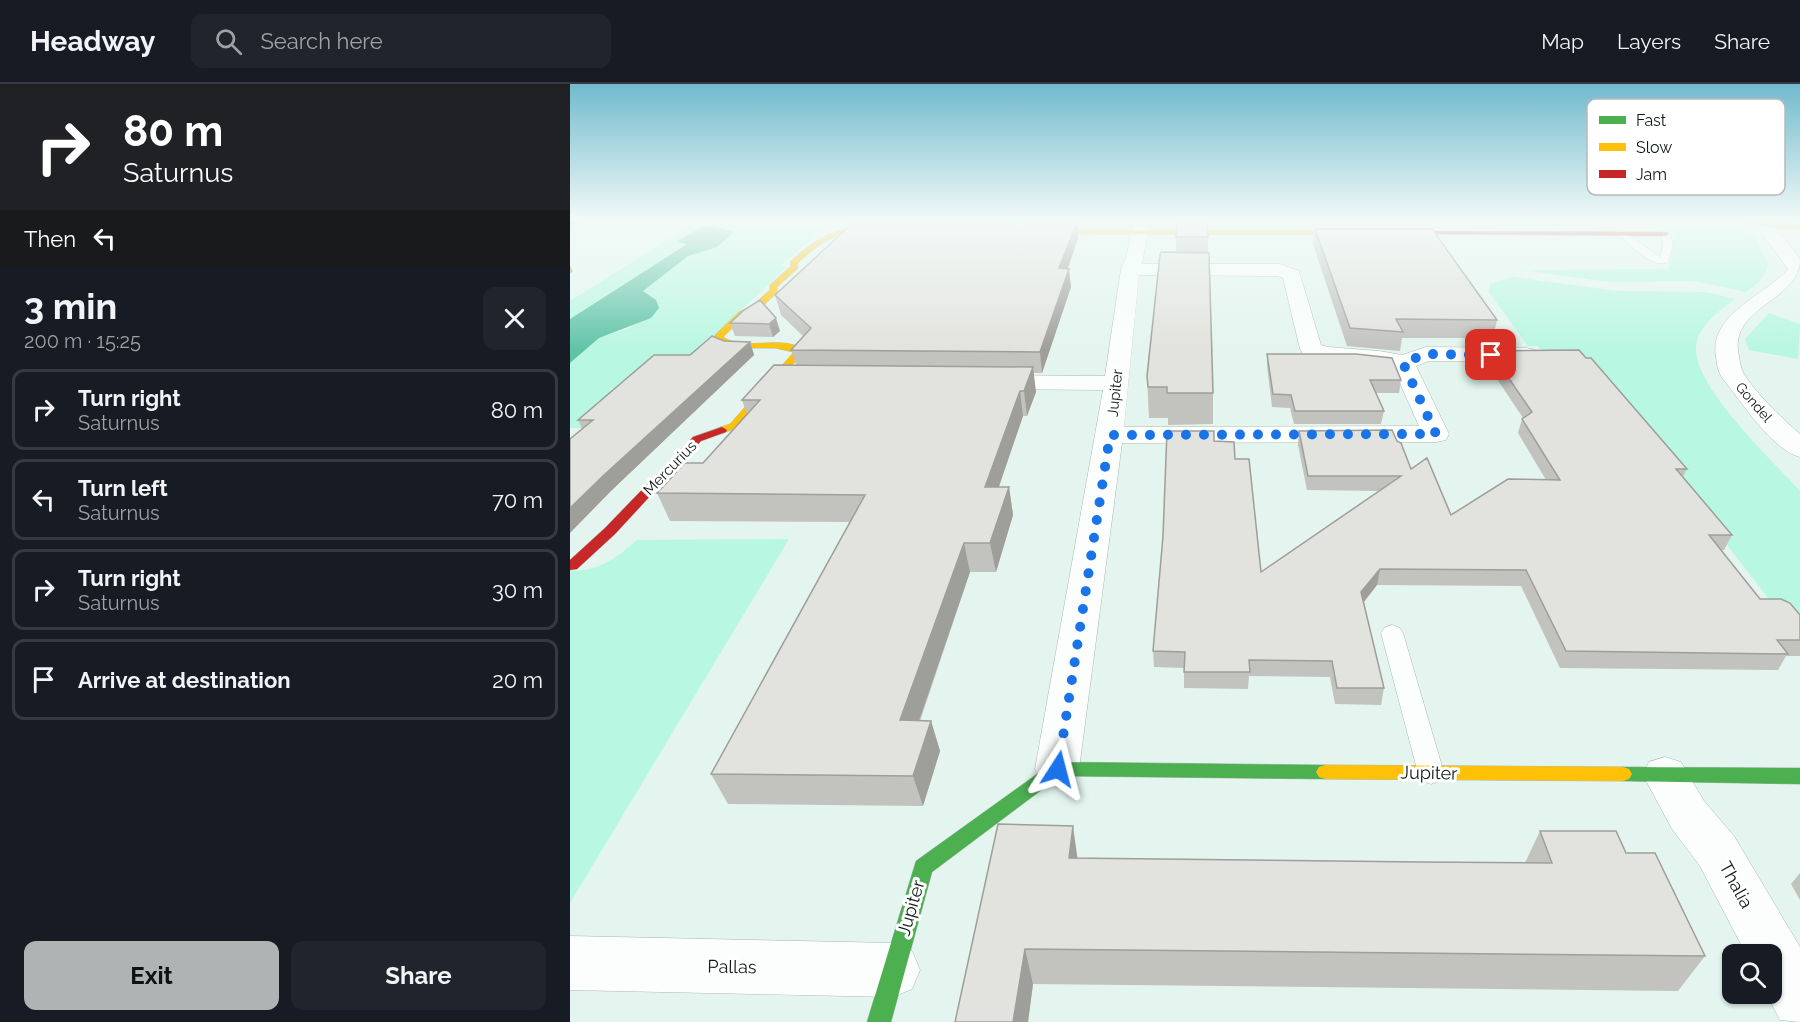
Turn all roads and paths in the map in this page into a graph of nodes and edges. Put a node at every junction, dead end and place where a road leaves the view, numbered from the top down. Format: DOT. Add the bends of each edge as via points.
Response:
graph roads {
  1 [pos="793,264"];
  2 [pos="1131,264"];
  3 [pos="1800,268"];
  4 [pos="1130,269"];
  5 [pos="1527,355"];
  6 [pos="1403,363"];
  7 [pos="774,380"];
  8 [pos="809,381"];
  9 [pos="973,382"];
  10 [pos="1115,382"];
  11 [pos="1110,435"];
  12 [pos="1800,449"];
  13 [pos="572,566"];
  14 [pos="1392,633"];
  15 [pos="1058,769"];
  16 [pos="1431,773"];
  17 [pos="1665,775"];
  18 [pos="1800,776"];
  19 [pos="570,963"];
  20 [pos="893,970"];
  21 [pos="1800,1000"];
  22 [pos="879,1022"];
  1 -- 7 [label="street, Mercurius" via="795,267 768,297 718,336 729,345 775,345 800,350"];
  2 -- 4 [label="street, Jupiter"];
  3 -- 12 [label="street, Gondel" via="1784,286 1731,328 1726,351 1731,374"];
  4 -- 6 [label="street" via="1280,270 1292,275 1311,349 1327,356 1388,357"];
  4 -- 10 [label="street, Jupiter"];
  5 -- 6 [label="street" via="1426,354"];
  6 -- 11 [label="street" via="1436,434"];
  7 -- 8 [label="street"];
  7 -- 13 [label="street, Mercurius" via="734,426 697,439"];
  9 -- 10 [label="street"];
  10 -- 11 [label="street, Jupiter"];
  11 -- 15 [label="street, Jupiter"];
  14 -- 16 [label="lane"];
  15 -- 16 [label="street, Jupiter"];
  15 -- 20 [label="street, Jupiter" via="923,867"];
  16 -- 17 [label="street, Jupiter"];
  17 -- 18 [label="street, Jupiter"];
  17 -- 21 [label="street, Thalia" via="1688,815 1717,850"];
  19 -- 20 [label="street, Pallas"];
  20 -- 22 [label="street, Jupiter"];
}
